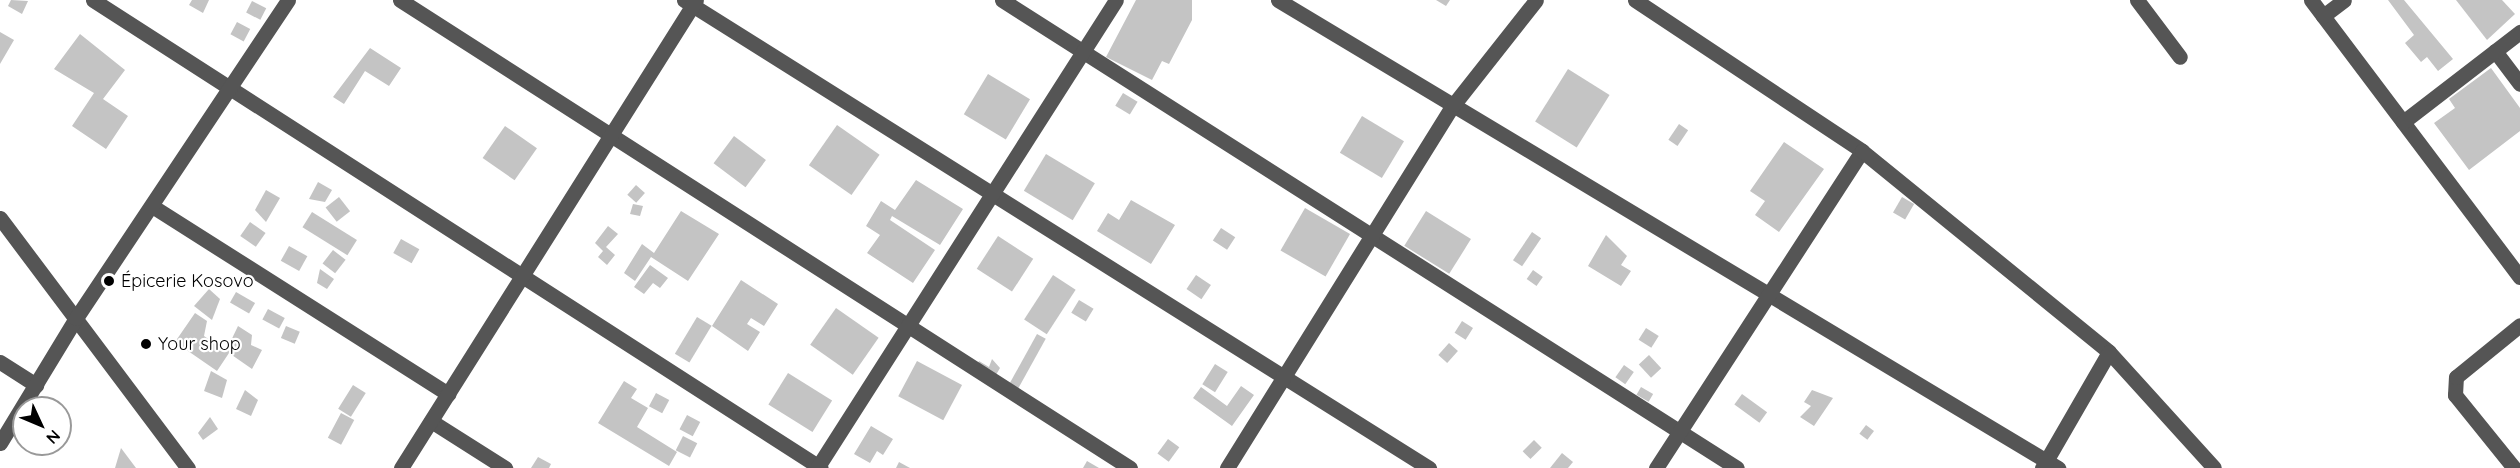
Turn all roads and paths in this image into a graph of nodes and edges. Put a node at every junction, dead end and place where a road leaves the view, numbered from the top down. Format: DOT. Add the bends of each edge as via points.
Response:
graph roads {
  1 [pos="93,0"];
  2 [pos="288,0"];
  3 [pos="400,0"];
  4 [pos="1002,0"];
  5 [pos="1116,0"];
  6 [pos="1278,0"];
  7 [pos="1536,0"];
  8 [pos="1635,0"];
  9 [pos="2136,0"];
  10 [pos="2311,0"];
  11 [pos="2344,0"];
  12 [pos="691,2"];
  13 [pos="2323,16"];
  14 [pos="2520,32"];
  15 [pos="1084,51"];
  16 [pos="2495,51"];
  17 [pos="2180,57"];
  18 [pos="2520,84"];
  19 [pos="230,88"];
  20 [pos="1454,104"];
  21 [pos="2403,122"];
  22 [pos="609,137"];
  23 [pos="1862,151"];
  24 [pos="993,194"];
  25 [pos="152,206"];
  26 [pos="0,218"];
  27 [pos="1372,234"];
  28 [pos="522,276"];
  29 [pos="2520,278"];
  30 [pos="1767,290"];
  31 [pos="75,318"];
  32 [pos="2520,325"];
  33 [pos="906,328"];
  34 [pos="2109,352"];
  35 [pos="0,362"];
  36 [pos="1284,376"];
  37 [pos="36,384"];
  38 [pos="448,394"];
  39 [pos="431,421"];
  40 [pos="1679,432"];
  41 [pos="0,443"];
  42 [pos="2049,465"];
  43 [pos="819,467"];
  44 [pos="188,468"];
  45 [pos="401,468"];
  46 [pos="505,468"];
  47 [pos="1130,468"];
  48 [pos="1227,468"];
  49 [pos="1429,468"];
  50 [pos="1656,468"];
  51 [pos="1737,468"];
  52 [pos="2214,468"];
  53 [pos="2514,468"];
  1 -- 19 [label="street"];
  2 -- 19 [label="street"];
  3 -- 22 [label="street"];
  4 -- 15 [label="street"];
  5 -- 15 [label="street"];
  6 -- 20 [label="street"];
  7 -- 20 [label="street"];
  8 -- 23 [label="street"];
  9 -- 17 [label="street"];
  10 -- 13 [label="street"];
  11 -- 13 [label="street"];
  12 -- 22 [label="street"];
  12 -- 24 [label="street"];
  13 -- 21 [label="street"];
  14 -- 16 [label="street"];
  15 -- 24 [label="street"];
  15 -- 27 [label="street"];
  16 -- 18 [label="street"];
  16 -- 21 [label="street"];
  19 -- 25 [label="street"];
  19 -- 28 [label="street"];
  20 -- 27 [label="street"];
  20 -- 30 [label="street"];
  21 -- 29 [label="street"];
  22 -- 28 [label="street"];
  22 -- 33 [label="street"];
  23 -- 30 [label="street"];
  23 -- 34 [label="street"];
  24 -- 33 [label="street"];
  24 -- 36 [label="street"];
  25 -- 31 [label="street"];
  25 -- 38 [label="street"];
  26 -- 31 [label="street"];
  27 -- 36 [label="street"];
  27 -- 40 [label="street"];
  28 -- 38 [label="street"];
  28 -- 43 [label="street"];
  30 -- 40 [label="street"];
  30 -- 42 [label="street"];
  31 -- 37 [label="street"];
  31 -- 44 [label="street"];
  32 -- 53 [label="street" via="2456,377 2455,395"];
  33 -- 43 [label="street"];
  33 -- 47 [label="street"];
  34 -- 42 [label="street"];
  34 -- 52 [label="street"];
  35 -- 37 [label="street"];
  36 -- 48 [label="street"];
  36 -- 49 [label="street"];
  37 -- 41 [label="street"];
  38 -- 39 [label="street"];
  39 -- 45 [label="street"];
  39 -- 46 [label="street"];
  40 -- 50 [label="street"];
  40 -- 51 [label="street"];
}
